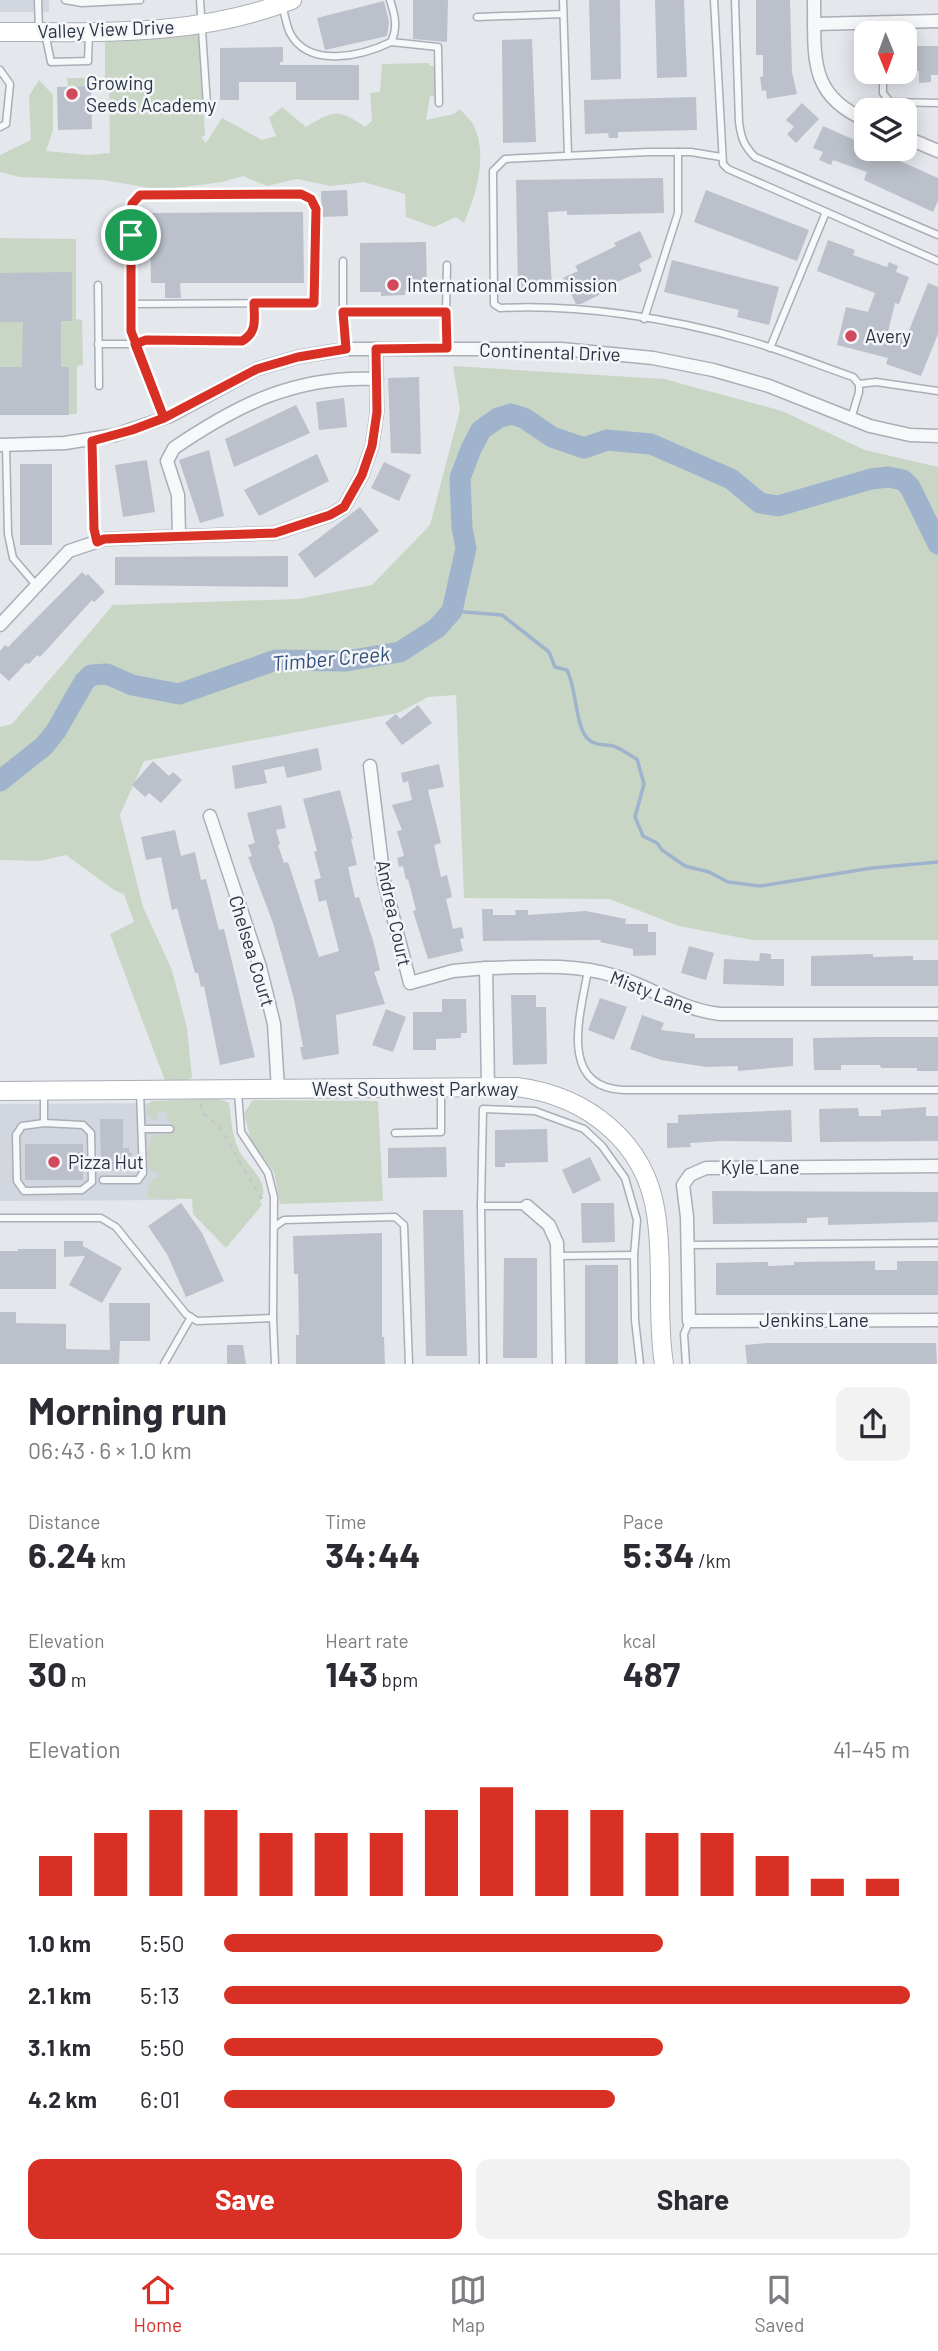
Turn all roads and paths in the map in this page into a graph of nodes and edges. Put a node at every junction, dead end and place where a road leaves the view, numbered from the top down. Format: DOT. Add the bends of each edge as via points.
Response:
graph roads {
  1 [pos="38,0"];
  2 [pos="65,0"];
  3 [pos="138,0"];
  4 [pos="200,0"];
  5 [pos="390,0"];
  6 [pos="563,0"];
  7 [pos="714,0"];
  8 [pos="736,0"];
  9 [pos="814,0"];
  10 [pos="287,2"];
  11 [pos="563,14"];
  12 [pos="477,17"];
  13 [pos="938,21"];
  14 [pos="201,24"];
  15 [pos="814,24"];
  16 [pos="917,24"];
  17 [pos="854,26"];
  18 [pos="0,32"];
  19 [pos="42,32"];
  20 [pos="89,32"];
  21 [pos="391,42"];
  22 [pos="0,70"];
  23 [pos="883,84"];
  24 [pos="439,103"];
  25 [pos="938,103"];
  26 [pos="207,105"];
  27 [pos="854,113"];
  28 [pos="0,127"];
  29 [pos="917,142"];
  30 [pos="938,151"];
  31 [pos="678,152"];
  32 [pos="568,155"];
  33 [pos="721,157"];
  34 [pos="826,212"];
  35 [pos="938,235"];
  36 [pos="343,261"];
  37 [pos="938,261"];
  38 [pos="447,265"];
  39 [pos="98,285"];
  40 [pos="254,303"];
  41 [pos="131,304"];
  42 [pos="343,312"];
  43 [pos="446,312"];
  44 [pos="643,319"];
  45 [pos="98,344"];
  46 [pos="135,344"];
  47 [pos="447,348"];
  48 [pos="770,348"];
  49 [pos="346,349"];
  50 [pos="376,349"];
  51 [pos="377,379"];
  52 [pos="859,384"];
  53 [pos="99,386"];
  54 [pos="938,391"];
  55 [pos="164,418"];
  56 [pos="850,419"];
  57 [pos="938,436"];
  58 [pos="92,441"];
  59 [pos="3,444"];
  60 [pos="179,535"];
  61 [pos="97,542"];
  62 [pos="36,585"];
  63 [pos="0,625"];
  64 [pos="370,766"];
  65 [pos="210,816"];
  66 [pos="486,968"];
  67 [pos="588,970"];
  68 [pos="938,1014"];
  69 [pos="488,1087"];
  70 [pos="441,1088"];
  71 [pos="278,1089"];
  72 [pos="139,1090"];
  73 [pos="238,1090"];
  74 [pos="938,1090"];
  75 [pos="0,1091"];
  76 [pos="44,1091"];
  77 [pos="200,1103"];
  78 [pos="44,1123"];
  79 [pos="143,1129"];
  80 [pos="170,1129"];
  81 [pos="395,1133"];
  82 [pos="938,1166"];
  83 [pos="103,1180"];
  84 [pos="261,1198"];
  85 [pos="481,1206"];
  86 [pos="527,1206"];
  87 [pos="0,1219"];
  88 [pos="274,1227"];
  89 [pos="938,1243"];
  90 [pos="687,1245"];
  91 [pos="634,1255"];
  92 [pos="559,1256"];
  93 [pos="191,1317"];
  94 [pos="273,1318"];
  95 [pos="938,1320"];
  96 [pos="689,1321"];
  97 [pos="164,1364"];
  98 [pos="275,1364"];
  99 [pos="409,1364"];
  100 [pos="483,1364"];
  101 [pos="559,1364"];
  102 [pos="640,1364"];
  103 [pos="664,1364"];
  104 [pos="686,1364"];
  1 -- 19 [label="lane"];
  2 -- 3 [label="lane"];
  4 -- 14 [label="lane"];
  5 -- 21 [label="lane" via="396,33"];
  6 -- 11 [label="lane"];
  7 -- 33 [label="lane"];
  8 -- 35 [label="lane" via="741,139 755,158"];
  9 -- 15 [label="street"];
  10 -- 14 [label="street, Valley View Drive"];
  10 -- 21 [label="lane" via="291,34 307,50 345,57"];
  11 -- 12 [label="lane"];
  11 -- 32 [label="lane"];
  13 -- 16 [label="street"];
  14 -- 20 [label="street, Valley View Drive" via="148,32"];
  14 -- 26 [label="lane"];
  15 -- 17 [label="street"];
  15 -- 27 [label="street" via="821,83 838,104"];
  18 -- 19 [label="street, Valley View Drive"];
  19 -- 20 [label="street, Valley View Drive"];
  19 -- 20 [label="lane" via="51,62 88,61"];
  21 -- 24 [label="lane" via="438,47"];
  22 -- 28 [label="lane" via="10,84 6,124"];
  23 -- 25 [label="lane" via="890,102"];
  29 -- 30 [label="street"];
  31 -- 32 [label="lane"];
  31 -- 33 [label="lane"];
  31 -- 44 [label="lane" via="678,213"];
  32 -- 44 [label="lane" via="509,157 494,171 494,304"];
  33 -- 34 [label="lane" via="727,169"];
  34 -- 37 [label="lane"];
  34 -- 48 [label="lane"];
  36 -- 42 [label="lane"];
  38 -- 43 [label="lane"];
  39 -- 45 [label="lane"];
  40 -- 41 [label="lane"];
  40 -- 41 [label="lane" via="314,303 316,209 311,199 301,194 140,195 132,204"];
  40 -- 46 [label="lane" via="254,328 242,341 146,340"];
  41 -- 46 [label="lane"];
  42 -- 43 [label="lane"];
  42 -- 49 [label="lane"];
  43 -- 47 [label="lane"];
  44 -- 48 [label="lane"];
  45 -- 46 [label="lane"];
  45 -- 53 [label="lane"];
  46 -- 55 [label="lane"];
  47 -- 50 [label="street, Continental Drive"];
  47 -- 56 [label="street, Continental Drive" via="561,349 653,358 769,386"];
  48 -- 52 [label="lane" via="853,377"];
  49 -- 50 [label="street, Continental Drive"];
  49 -- 55 [label="street, Continental Drive" via="257,369"];
  50 -- 51 [label="street"];
  51 -- 60 [label="street" via="372,446 344,507 275,533"];
  51 -- 60 [label="street" via="295,385 251,401 174,448 167,461 178,495"];
  52 -- 54 [label="lane"];
  52 -- 56 [label="lane"];
  55 -- 58 [label="street, Continental Drive"];
  56 -- 57 [label="street, Continental Drive" via="897,433"];
  58 -- 59 [label="street, Continental Drive"];
  58 -- 61 [label="lane"];
  59 -- 62 [label="lane" via="13,558"];
  60 -- 61 [label="street"];
  61 -- 62 [label="street" via="69,551"];
  62 -- 63 [label="street"];
  64 -- 66 [label="street, Andrea Court" via="384,881 410,982"];
  65 -- 71 [label="street, Chelsea Court" via="260,967 274,1024"];
  66 -- 67 [label="street, Misty Lane"];
  66 -- 69 [label="street"];
  67 -- 68 [label="street, Misty Lane" via="709,1013"];
  67 -- 74 [label="lane" via="579,1059 590,1079 606,1088"];
  69 -- 70 [label="street, West Southwest Parkway"];
  69 -- 103 [label="street, West Southwest Parkway" via="535,1089 575,1102 609,1125 635,1156 656,1213"];
  70 -- 71 [label="street, West Southwest Parkway"];
  70 -- 81 [label="lane" via="441,1132"];
  71 -- 73 [label="street, West Southwest Parkway"];
  72 -- 73 [label="street, West Southwest Parkway"];
  72 -- 76 [label="street, West Southwest Parkway"];
  72 -- 79 [label="lane"];
  73 -- 88 [label="lane" via="239,1126 268,1173"];
  75 -- 76 [label="street, West Southwest Parkway"];
  76 -- 78 [label="lane"];
  77 -- 84 [label="path" via="204,1114 219,1126"];
  78 -- 78 [label="lane" via="22,1126 16,1135 17,1181 24,1191 82,1190 92,1181 90,1133 83,1125"];
  79 -- 80 [label="lane"];
  79 -- 83 [label="lane" via="143,1173 138,1180"];
  82 -- 90 [label="street, Kyle Lane" via="699,1170 683,1185"];
  85 -- 86 [label="lane"];
  85 -- 91 [label="lane" via="483,1109 535,1111 560,1118 584,1129 625,1178 637,1220"];
  85 -- 100 [label="lane"];
  86 -- 92 [label="street" via="553,1230"];
  87 -- 93 [label="lane" via="101,1218 116,1227"];
  88 -- 94 [label="lane"];
  88 -- 99 [label="lane" via="284,1220 395,1217 404,1225"];
  89 -- 90 [label="lane"];
  90 -- 96 [label="street, Kyle Lane"];
  91 -- 92 [label="lane"];
  91 -- 102 [label="lane"];
  92 -- 101 [label="street"];
  93 -- 94 [label="lane" via="197,1321"];
  93 -- 97 [label="lane"];
  94 -- 98 [label="lane"];
  95 -- 96 [label="street, Jenkins Lane"];
  96 -- 104 [label="lane" via="684,1341"];
}
